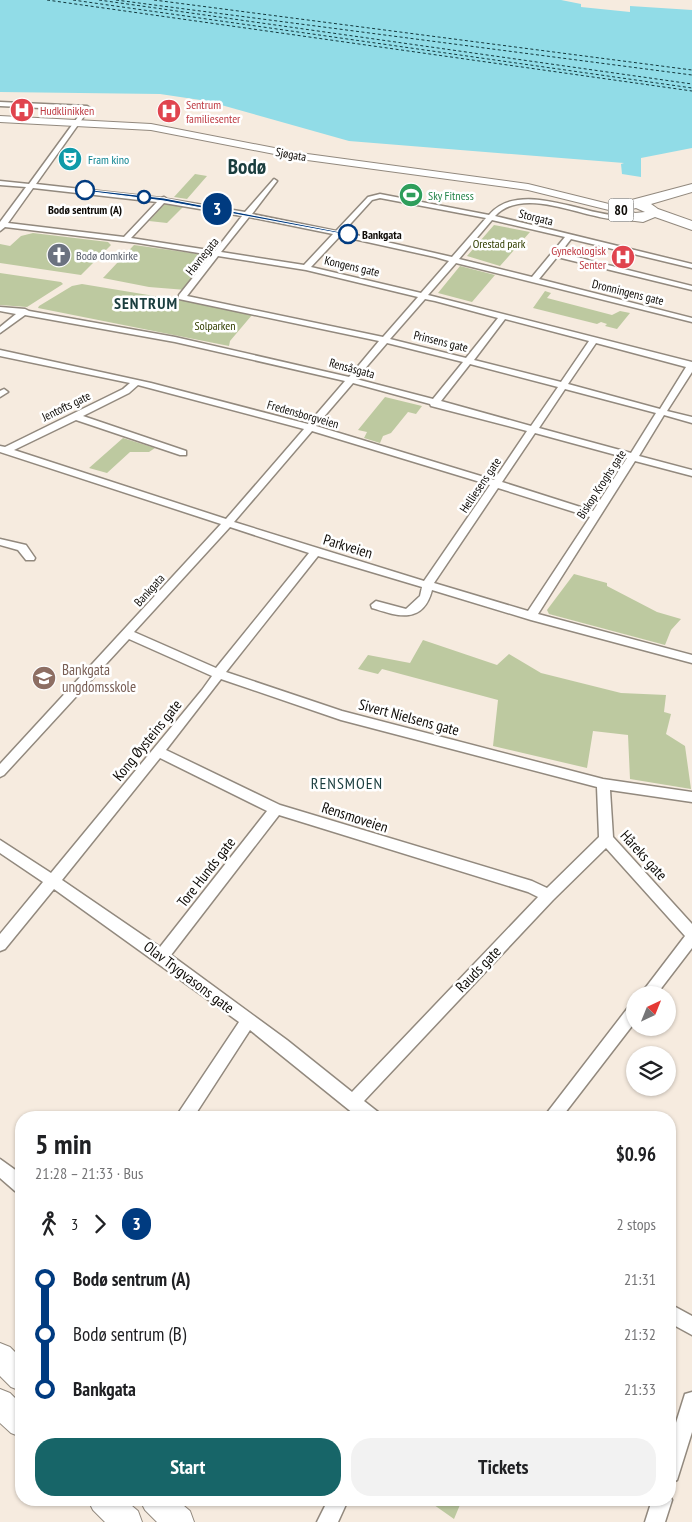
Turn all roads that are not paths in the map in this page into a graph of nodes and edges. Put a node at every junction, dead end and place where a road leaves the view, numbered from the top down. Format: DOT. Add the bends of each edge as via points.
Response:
graph roads {
  1 [pos="0,104"];
  2 [pos="0,119"];
  3 [pos="79,122"];
  4 [pos="274,181"];
  5 [pos="0,183"];
  6 [pos="31,185"];
  7 [pos="692,188"];
  8 [pos="164,199"];
  9 [pos="582,199"];
  10 [pos="636,211"];
  11 [pos="249,214"];
  12 [pos="490,217"];
  13 [pos="604,217"];
  14 [pos="1,226"];
  15 [pos="692,227"];
  16 [pos="340,231"];
  17 [pos="570,236"];
  18 [pos="126,239"];
  19 [pos="218,253"];
  20 [pos="554,254"];
  21 [pos="454,259"];
  22 [pos="692,266"];
  23 [pos="306,268"];
  24 [pos="534,280"];
  25 [pos="692,288"];
  26 [pos="423,295"];
  27 [pos="182,297"];
  28 [pos="0,309"];
  29 [pos="26,310"];
  30 [pos="504,316"];
  31 [pos="692,320"];
  32 [pos="0,331"];
  33 [pos="384,340"];
  34 [pos="594,340"];
  35 [pos="0,353"];
  36 [pos="468,361"];
  37 [pos="692,366"];
  38 [pos="350,381"];
  39 [pos="136,382"];
  40 [pos="562,386"];
  41 [pos="434,404"];
  42 [pos="662,412"];
  43 [pos="74,416"];
  44 [pos="692,420"];
  45 [pos="310,429"];
  46 [pos="532,430"];
  47 [pos="3,450"];
  48 [pos="183,452"];
  49 [pos="633,457"];
  50 [pos="692,473"];
  51 [pos="496,484"];
  52 [pos="595,515"];
  53 [pos="228,523"];
  54 [pos="0,542"];
  55 [pos="316,552"];
  56 [pos="30,558"];
  57 [pos="426,585"];
  58 [pos="376,605"];
  59 [pos="531,616"];
  60 [pos="128,634"];
  61 [pos="692,659"];
  62 [pos="219,674"];
  63 [pos="158,752"];
  64 [pos="0,772"];
  65 [pos="603,784"];
  66 [pos="692,797"];
  67 [pos="276,808"];
  68 [pos="606,839"];
  69 [pos="0,846"];
  70 [pos="53,880"];
  71 [pos="548,896"];
  72 [pos="692,935"];
  73 [pos="0,945"];
  74 [pos="162,955"];
  75 [pos="654,986"];
  76 [pos="248,1021"];
  77 [pos="626,1022"];
  78 [pos="353,1102"];
  79 [pos="188,1111"];
  80 [pos="364,1111"];
  81 [pos="556,1111"];
  82 [pos="0,1167"];
  83 [pos="15,1180"];
  84 [pos="676,1317"];
  85 [pos="692,1326"];
  86 [pos="0,1358"];
  87 [pos="15,1372"];
  88 [pos="0,1402"];
  89 [pos="692,1402"];
  90 [pos="15,1416"];
  91 [pos="676,1454"];
  92 [pos="110,1506"];
  93 [pos="162,1506"];
  94 [pos="335,1506"];
  95 [pos="660,1506"];
  96 [pos="127,1522"];
  97 [pos="179,1522"];
  98 [pos="327,1522"];
  99 [pos="655,1522"];
  1 -- 3 [label="street" via="87,108"];
  2 -- 3 [label="street, Sjøgata"];
  3 -- 6 [label="street"];
  3 -- 9 [label="street, Sjøgata" via="151,126 300,156 515,185"];
  4 -- 11 [label="street, Havnegata"];
  5 -- 6 [label="street, Dronningens gate"];
  6 -- 8 [label="street, Dronningens gate"];
  6 -- 14 [label="street"];
  7 -- 10 [label="highway, 80"];
  8 -- 11 [label="street, Dronningens gate"];
  8 -- 18 [label="street"];
  9 -- 10 [label="street, Sjøgata"];
  10 -- 13 [label="street"];
  10 -- 13 [label="street, Bankgata" via="620,220"];
  10 -- 15 [label="highway, Sjøgata / 80"];
  11 -- 16 [label="street, Dronningens gate"];
  11 -- 19 [label="street, Havnegata"];
  12 -- 13 [label="street, Bankgata" via="504,206 527,201"];
  12 -- 16 [label="street, Storgata" via="384,196 373,197"];
  12 -- 17 [label="street, Storgata"];
  12 -- 21 [label="street, Bankgata"];
  14 -- 18 [label="street, Kongens gate"];
  16 -- 21 [label="street, Dronningens gate"];
  16 -- 23 [label="street"];
  17 -- 20 [label="street"];
  17 -- 22 [label="street, Storgata"];
  18 -- 19 [label="street, Kongens gate"];
  19 -- 23 [label="street, Kongens gate"];
  19 -- 27 [label="street, Havnegata"];
  20 -- 24 [label="street"];
  20 -- 25 [label="street"];
  21 -- 24 [label="street, Dronningens gate"];
  21 -- 26 [label="street, Bankgata"];
  23 -- 26 [label="street, Kongens gate"];
  24 -- 31 [label="street, Dronningens gate"];
  26 -- 30 [label="street, Kongens gate"];
  26 -- 33 [label="street, Bankgata"];
  27 -- 33 [label="street, Prinsens gate" via="265,312"];
  28 -- 29 [label="street, Rensåsgata"];
  29 -- 32 [label="street"];
  29 -- 38 [label="street, Rensåsgata" via="212,345"];
  30 -- 34 [label="street, Kongens gate"];
  30 -- 36 [label="street"];
  33 -- 36 [label="street, Prinsens gate"];
  33 -- 38 [label="street, Bankgata"];
  34 -- 37 [label="street, Kongens gate"];
  34 -- 40 [label="street, Helliesens gate"];
  35 -- 39 [label="street, Fredensborgveien" via="73,366"];
  36 -- 40 [label="street, Prinsens gate"];
  36 -- 41 [label="street"];
  37 -- 42 [label="street, Biskop Kroghs gate"];
  38 -- 41 [label="street, Rensåsgata"];
  38 -- 45 [label="street, Bankgata"];
  39 -- 43 [label="street, Jentofts gate"];
  39 -- 45 [label="street, Fredensborgveien"];
  40 -- 42 [label="street, Prinsens gate"];
  40 -- 46 [label="street, Helliesens gate"];
  41 -- 46 [label="street, Rensåsgata"];
  42 -- 44 [label="street, Prinsens gate"];
  42 -- 49 [label="street, Biskop Kroghs gate"];
  43 -- 47 [label="street, Jentofts gate"];
  43 -- 48 [label="street"];
  45 -- 51 [label="street, Fredensborgveien"];
  45 -- 53 [label="street, Bankgata"];
  46 -- 49 [label="street, Rensåsgata"];
  46 -- 51 [label="street, Helliesens gate"];
  47 -- 53 [label="street, Parkveien"];
  49 -- 50 [label="street, Rensåsgata"];
  49 -- 52 [label="street, Biskop Kroghs gate"];
  51 -- 52 [label="street, Fredensborgveien"];
  51 -- 57 [label="street, Helliesens gate"];
  52 -- 59 [label="street, Biskop Kroghs gate"];
  53 -- 55 [label="street, Parkveien"];
  53 -- 60 [label="street, Bankgata"];
  54 -- 56 [label="street" via="23,547"];
  55 -- 57 [label="street, Parkveien"];
  55 -- 62 [label="street, Kong Øysteins gate"];
  57 -- 58 [label="street, Helliesens gate" via="427,592 415,611 409,614"];
  57 -- 59 [label="street, Parkveien"];
  59 -- 61 [label="street, Parkveien"];
  60 -- 62 [label="street, Sivert Nielsens gate"];
  60 -- 64 [label="street, Bankgata"];
  62 -- 63 [label="street, Kong Øysteins gate"];
  62 -- 65 [label="street, Sivert Nielsens gate" via="341,715"];
  63 -- 67 [label="street, Rensmoveien"];
  63 -- 70 [label="street, Kong Øysteins gate"];
  65 -- 66 [label="street, Sivert Nielsens gate"];
  65 -- 68 [label="street, Håreks gate"];
  67 -- 71 [label="street, Rensmoveien" via="532,888"];
  67 -- 74 [label="street, Tore Hunds gate"];
  68 -- 71 [label="street, Rauds gate"];
  68 -- 72 [label="street, Håreks gate"];
  69 -- 70 [label="street, Olav Trygvasons gate"];
  70 -- 73 [label="street, Kong Øysteins gate"];
  70 -- 74 [label="street, Olav Trygvasons gate"];
  71 -- 78 [label="street, Rauds gate"];
  72 -- 75 [label="street"];
  74 -- 76 [label="street, Olav Trygvasons gate"];
  76 -- 78 [label="street, Olav Trygvasons gate" via="294,1053"];
  76 -- 79 [label="street"];
  77 -- 81 [label="street"];
  78 -- 80 [label="street, Olav Trygvasons gate"];
  82 -- 83 [label="street"];
  84 -- 85 [label="street"];
  86 -- 87 [label="street"];
  88 -- 90 [label="street"];
  89 -- 91 [label="street"];
  92 -- 96 [label="street"];
  93 -- 97 [label="street"];
  94 -- 98 [label="street"];
  95 -- 99 [label="street"];
}
